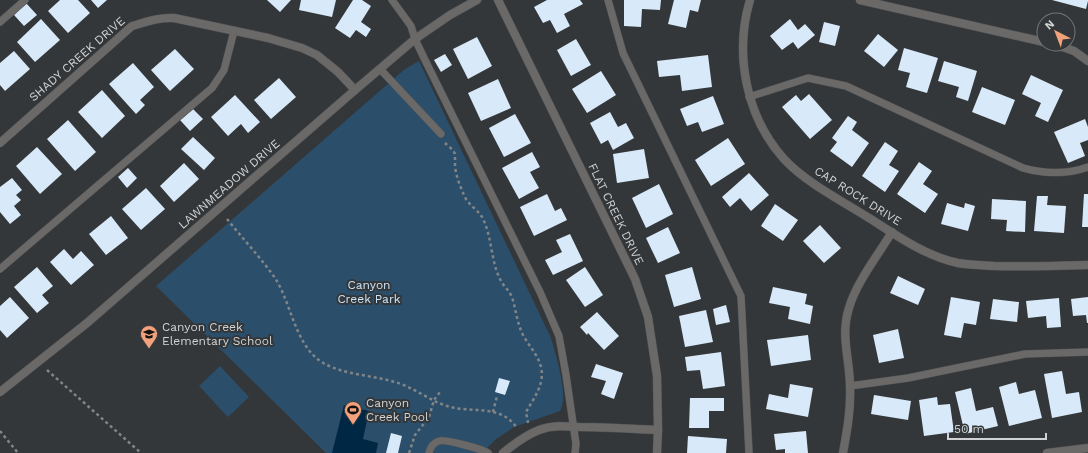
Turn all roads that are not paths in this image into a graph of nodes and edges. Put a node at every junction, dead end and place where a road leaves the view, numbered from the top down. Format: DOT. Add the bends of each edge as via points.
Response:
graph roads {
  1 [pos="25,0"];
  2 [pos="392,0"];
  3 [pos="477,0"];
  4 [pos="498,0"];
  5 [pos="608,0"];
  6 [pos="750,0"];
  7 [pos="860,0"];
  8 [pos="0,22"];
  9 [pos="234,31"];
  10 [pos="415,39"];
  11 [pos="1036,40"];
  12 [pos="1075,52"];
  13 [pos="1088,61"];
  14 [pos="380,68"];
  15 [pos="355,90"];
  16 [pos="749,97"];
  17 [pos="441,134"];
  18 [pos="0,143"];
  19 [pos="1088,167"];
  20 [pos="892,232"];
  21 [pos="1088,265"];
  22 [pos="0,269"];
  23 [pos="1088,352"];
  24 [pos="850,386"];
  25 [pos="0,392"];
  26 [pos="573,426"];
  27 [pos="658,430"];
  28 [pos="1088,448"];
  29 [pos="429,453"];
  30 [pos="488,453"];
  31 [pos="503,453"];
  32 [pos="575,453"];
  33 [pos="657,453"];
  34 [pos="749,453"];
  35 [pos="843,453"];
  36 [pos="1047,453"];
  1 -- 8 [label="lane"];
  2 -- 10 [label="lane" via="411,26"];
  3 -- 10 [label="street, LAWNMEADOW DRIVE"];
  4 -- 27 [label="street, FLAT CREEK DRIVE" via="635,279 648,317 657,376"];
  5 -- 34 [label="lane" via="623,53 741,296"];
  6 -- 16 [label="street, CAP ROCK DRIVE" via="743,34 743,56"];
  7 -- 11 [label="street"];
  9 -- 15 [label="street, SHADY CREEK DRIVE" via="268,38 317,55"];
  9 -- 18 [label="street, SHADY CREEK DRIVE" via="174,18 132,26"];
  9 -- 22 [label="lane" via="224,70 212,88"];
  10 -- 14 [label="street, LAWNMEADOW DRIVE"];
  10 -- 26 [label="lane" via="540,292 559,336"];
  12 -- 13 [label="street"];
  14 -- 15 [label="street, LAWNMEADOW DRIVE"];
  14 -- 17 [label="lane"];
  15 -- 25 [label="street, LAWNMEADOW DRIVE" via="87,323"];
  16 -- 19 [label="lane" via="808,78 846,86 1023,168 1051,174"];
  16 -- 20 [label="street, CAP ROCK DRIVE" via="768,139 785,160 809,180"];
  20 -- 21 [label="street, CAP ROCK DRIVE" via="914,246 957,263 1018,267"];
  20 -- 24 [label="street" via="856,290 849,309 845,349"];
  23 -- 24 [label="lane" via="1026,354 908,378"];
  24 -- 35 [label="street" via="849,422"];
  26 -- 27 [label="street"];
  26 -- 31 [label="street" via="540,430 525,436"];
  26 -- 32 [label="lane"];
  27 -- 33 [label="street, FLAT CREEK DRIVE"];
  28 -- 36 [label="street"];
  29 -- 30 [label="lane" via="440,440"];
}
